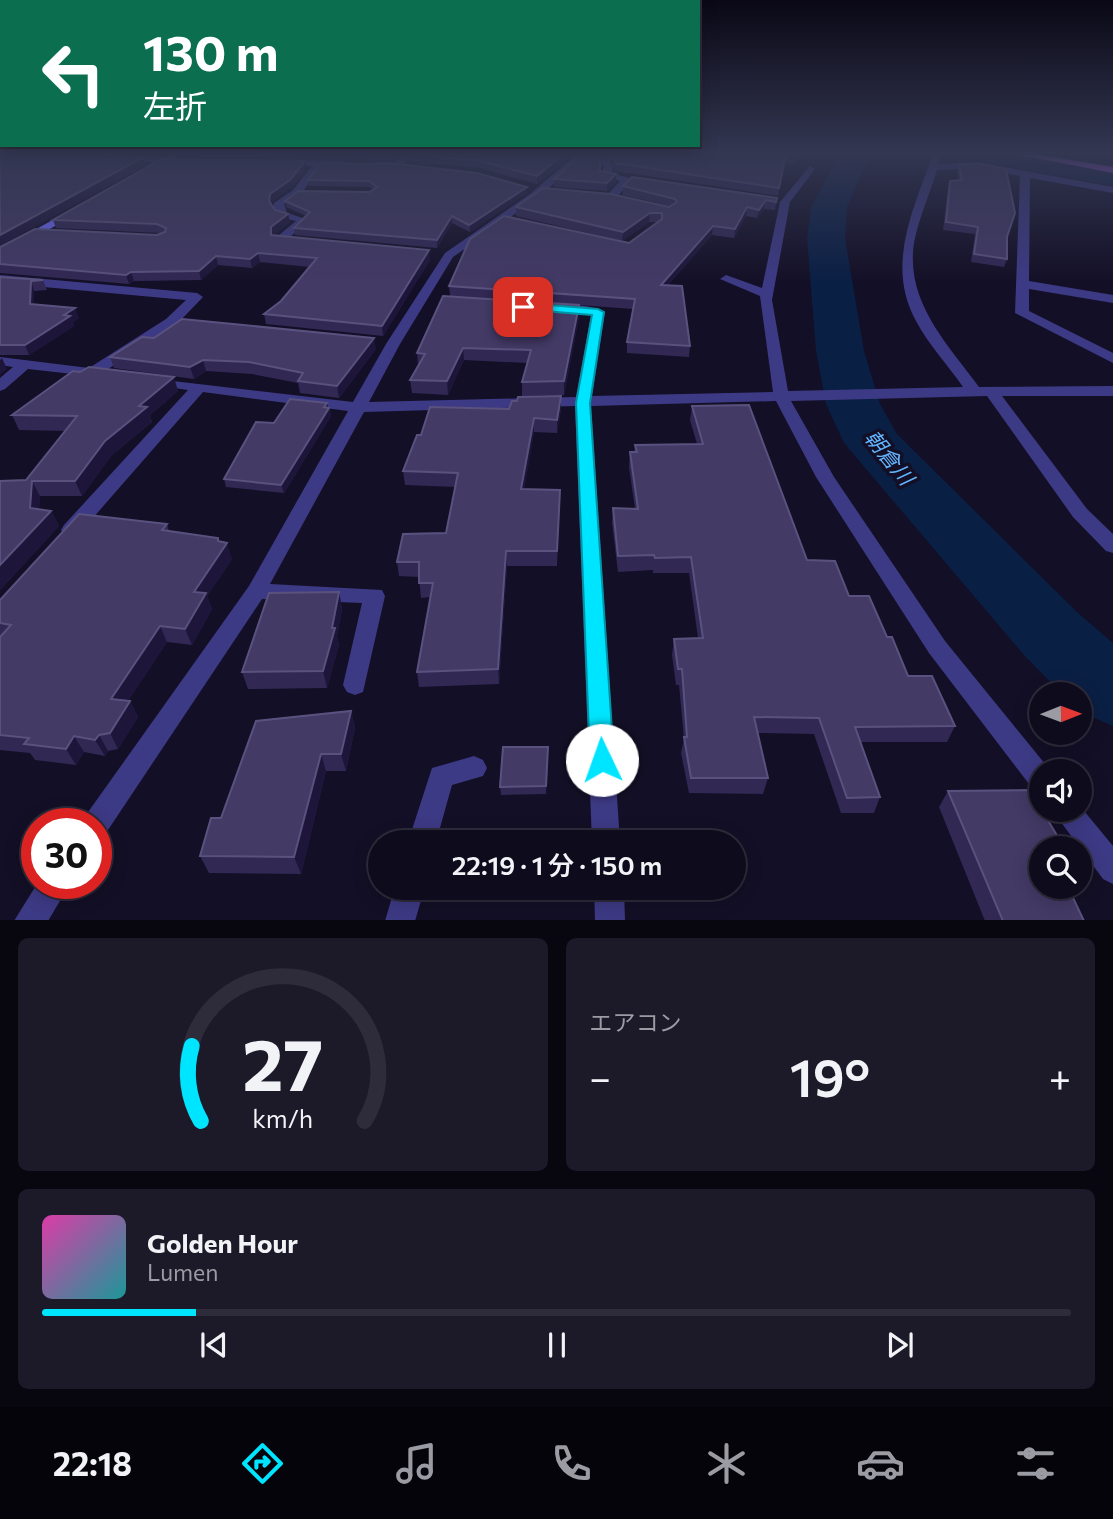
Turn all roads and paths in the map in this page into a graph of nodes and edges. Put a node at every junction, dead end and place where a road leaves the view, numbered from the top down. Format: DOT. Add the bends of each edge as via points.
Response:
graph roads {
  1 [pos="292,197"];
  2 [pos="532,197"];
  3 [pos="611,197"];
  4 [pos="784,197"];
  5 [pos="924,197"];
  6 [pos="1025,197"];
  7 [pos="622,200"];
  8 [pos="83,207"];
  9 [pos="36,233"];
  10 [pos="64,234"];
  11 [pos="305,243"];
  12 [pos="0,254"];
  13 [pos="0,279"];
  14 [pos="726,279"];
  15 [pos="1024,284"];
  16 [pos="767,294"];
  17 [pos="1113,299"];
  18 [pos="422,300"];
  19 [pos="449,302"];
  20 [pos="531,307"];
  21 [pos="1113,359"];
  22 [pos="0,361"];
  23 [pos="24,365"];
  24 [pos="92,373"];
  25 [pos="0,386"];
  26 [pos="199,387"];
  27 [pos="983,391"];
  28 [pos="1113,391"];
  29 [pos="781,396"];
  30 [pos="583,403"];
  31 [pos="358,407"];
  32 [pos="1113,546"];
  33 [pos="56,547"];
  34 [pos="256,592"];
  35 [pos="355,685"];
  36 [pos="1029,764"];
  37 [pos="474,768"];
  38 [pos="107,808"];
  39 [pos="1076,822"];
  40 [pos="425,830"];
  41 [pos="605,830"];
  42 [pos="1113,869"];
  43 [pos="44,899"];
  44 [pos="406,900"];
  45 [pos="609,900"];
  46 [pos="29,920"];
  47 [pos="400,920"];
  48 [pos="610,920"];
  1 -- 11 [label="street" via="278,208 283,215 304,220 279,240"];
  2 -- 18 [label="street" via="507,220 442,255"];
  3 -- 7 [label="street"];
  4 -- 16 [label="street"];
  5 -- 27 [label="street" via="907,251 908,284 922,320"];
  6 -- 15 [label="street"];
  8 -- 9 [label="street"];
  9 -- 10 [label="street"];
  9 -- 12 [label="street"];
  13 -- 24 [label="street" via="197,297 178,323"];
  14 -- 16 [label="street"];
  15 -- 17 [label="street"];
  15 -- 21 [label="street" via="1022,313"];
  16 -- 29 [label="street"];
  18 -- 19 [label="street"];
  18 -- 31 [label="street" via="386,344"];
  20 -- 30 [label="street" via="598,312"];
  22 -- 23 [label="street"];
  23 -- 24 [label="street"];
  23 -- 25 [label="street"];
  24 -- 26 [label="street"];
  26 -- 31 [label="street"];
  26 -- 33 [label="street"];
  27 -- 28 [label="street"];
  27 -- 29 [label="street"];
  27 -- 32 [label="street" via="1080,513"];
  29 -- 30 [label="street"];
  29 -- 36 [label="street" via="825,477 937,647"];
  30 -- 31 [label="street"];
  30 -- 41 [label="street"];
  31 -- 34 [label="street"];
  34 -- 35 [label="street" via="374,596"];
  34 -- 38 [label="street"];
  37 -- 40 [label="street" via="441,776"];
  39 -- 42 [label="street"];
  43 -- 46 [label="street"];
  44 -- 47 [label="street"];
  45 -- 48 [label="street"];
}
